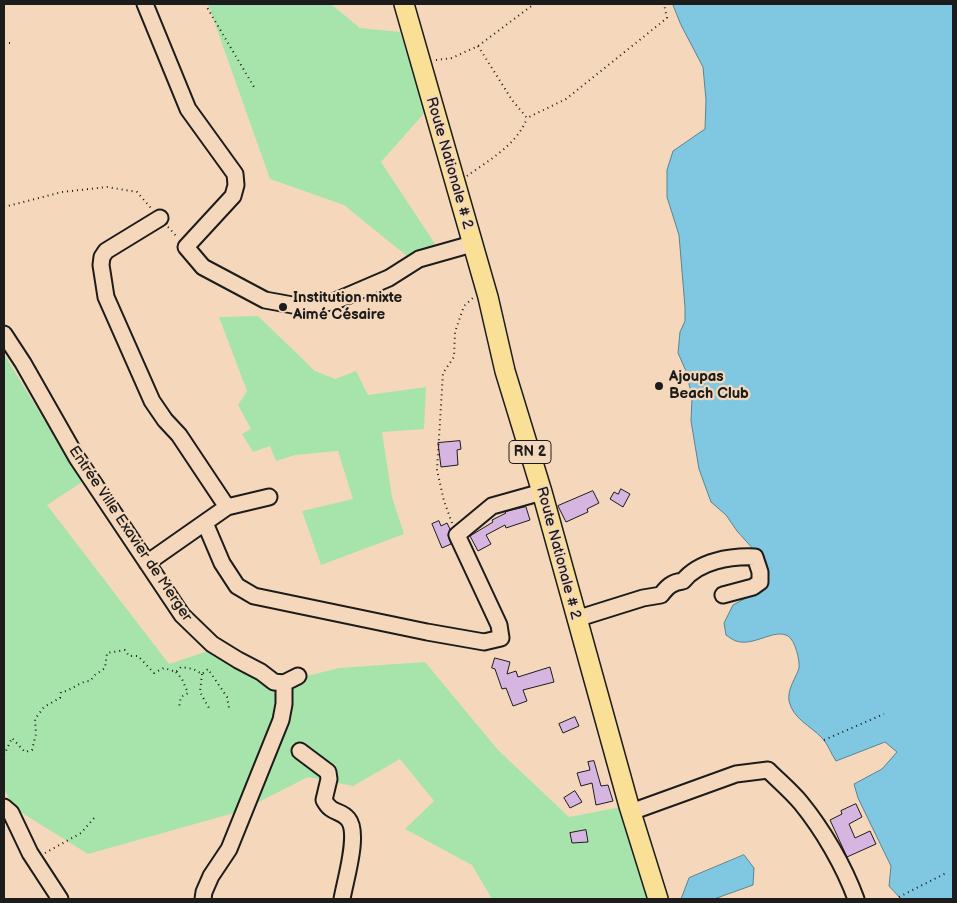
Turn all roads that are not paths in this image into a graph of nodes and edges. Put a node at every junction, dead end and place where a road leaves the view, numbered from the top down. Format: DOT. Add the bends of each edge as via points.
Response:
graph roads {
  1 [pos="146,4"];
  2 [pos="404,4"];
  3 [pos="160,218"];
  4 [pos="472,244"];
  5 [pos="4,334"];
  6 [pos="542,492"];
  7 [pos="269,497"];
  8 [pos="227,507"];
  9 [pos="204,523"];
  10 [pos="147,563"];
  11 [pos="722,595"];
  12 [pos="576,619"];
  13 [pos="298,676"];
  14 [pos="284,683"];
  15 [pos="300,751"];
  16 [pos="4,806"];
  17 [pos="631,812"];
  18 [pos="60,899"];
  19 [pos="203,899"];
  20 [pos="342,899"];
  21 [pos="658,899"];
  22 [pos="856,899"];
  1 -- 4 [label="street" via="188,109 235,174 233,196 186,247 202,267 265,300 298,306 333,302 389,278 420,259"];
  2 -- 4 [label="main road, Route Nationale # 2 / RN 2"];
  3 -- 8 [label="street" via="106,251 101,265 106,297 152,401"];
  4 -- 6 [label="main road, Route Nationale # 2 / RN 2" via="505,371"];
  5 -- 10 [label="street, Entrée Ville Exavier de Merger" via="77,458"];
  6 -- 9 [label="street" via="492,506 457,534 499,625 501,638 484,642 254,596 237,586 222,563"];
  6 -- 12 [label="main road, Route Nationale # 2 / RN 2"];
  7 -- 8 [label="street"];
  8 -- 9 [label="street"];
  9 -- 10 [label="street"];
  10 -- 14 [label="street, Entrée Ville Exavier de Merger" via="182,615 197,631 212,644 266,674 274,682"];
  11 -- 12 [label="street" via="760,582 755,557 739,556 710,562 682,581 675,582 661,595"];
  12 -- 17 [label="main road, Route Nationale # 2 / RN 2"];
  13 -- 14 [label="street"];
  14 -- 19 [label="street" via="281,720 229,849 211,876"];
  15 -- 20 [label="street" via="328,772 324,800 331,810 345,816 352,826 353,839"];
  16 -- 18 [label="street"];
  17 -- 21 [label="main road, Route Nationale # 2 / RN 2"];
  17 -- 22 [label="street" via="736,774 768,770 801,803 841,864"];
}
